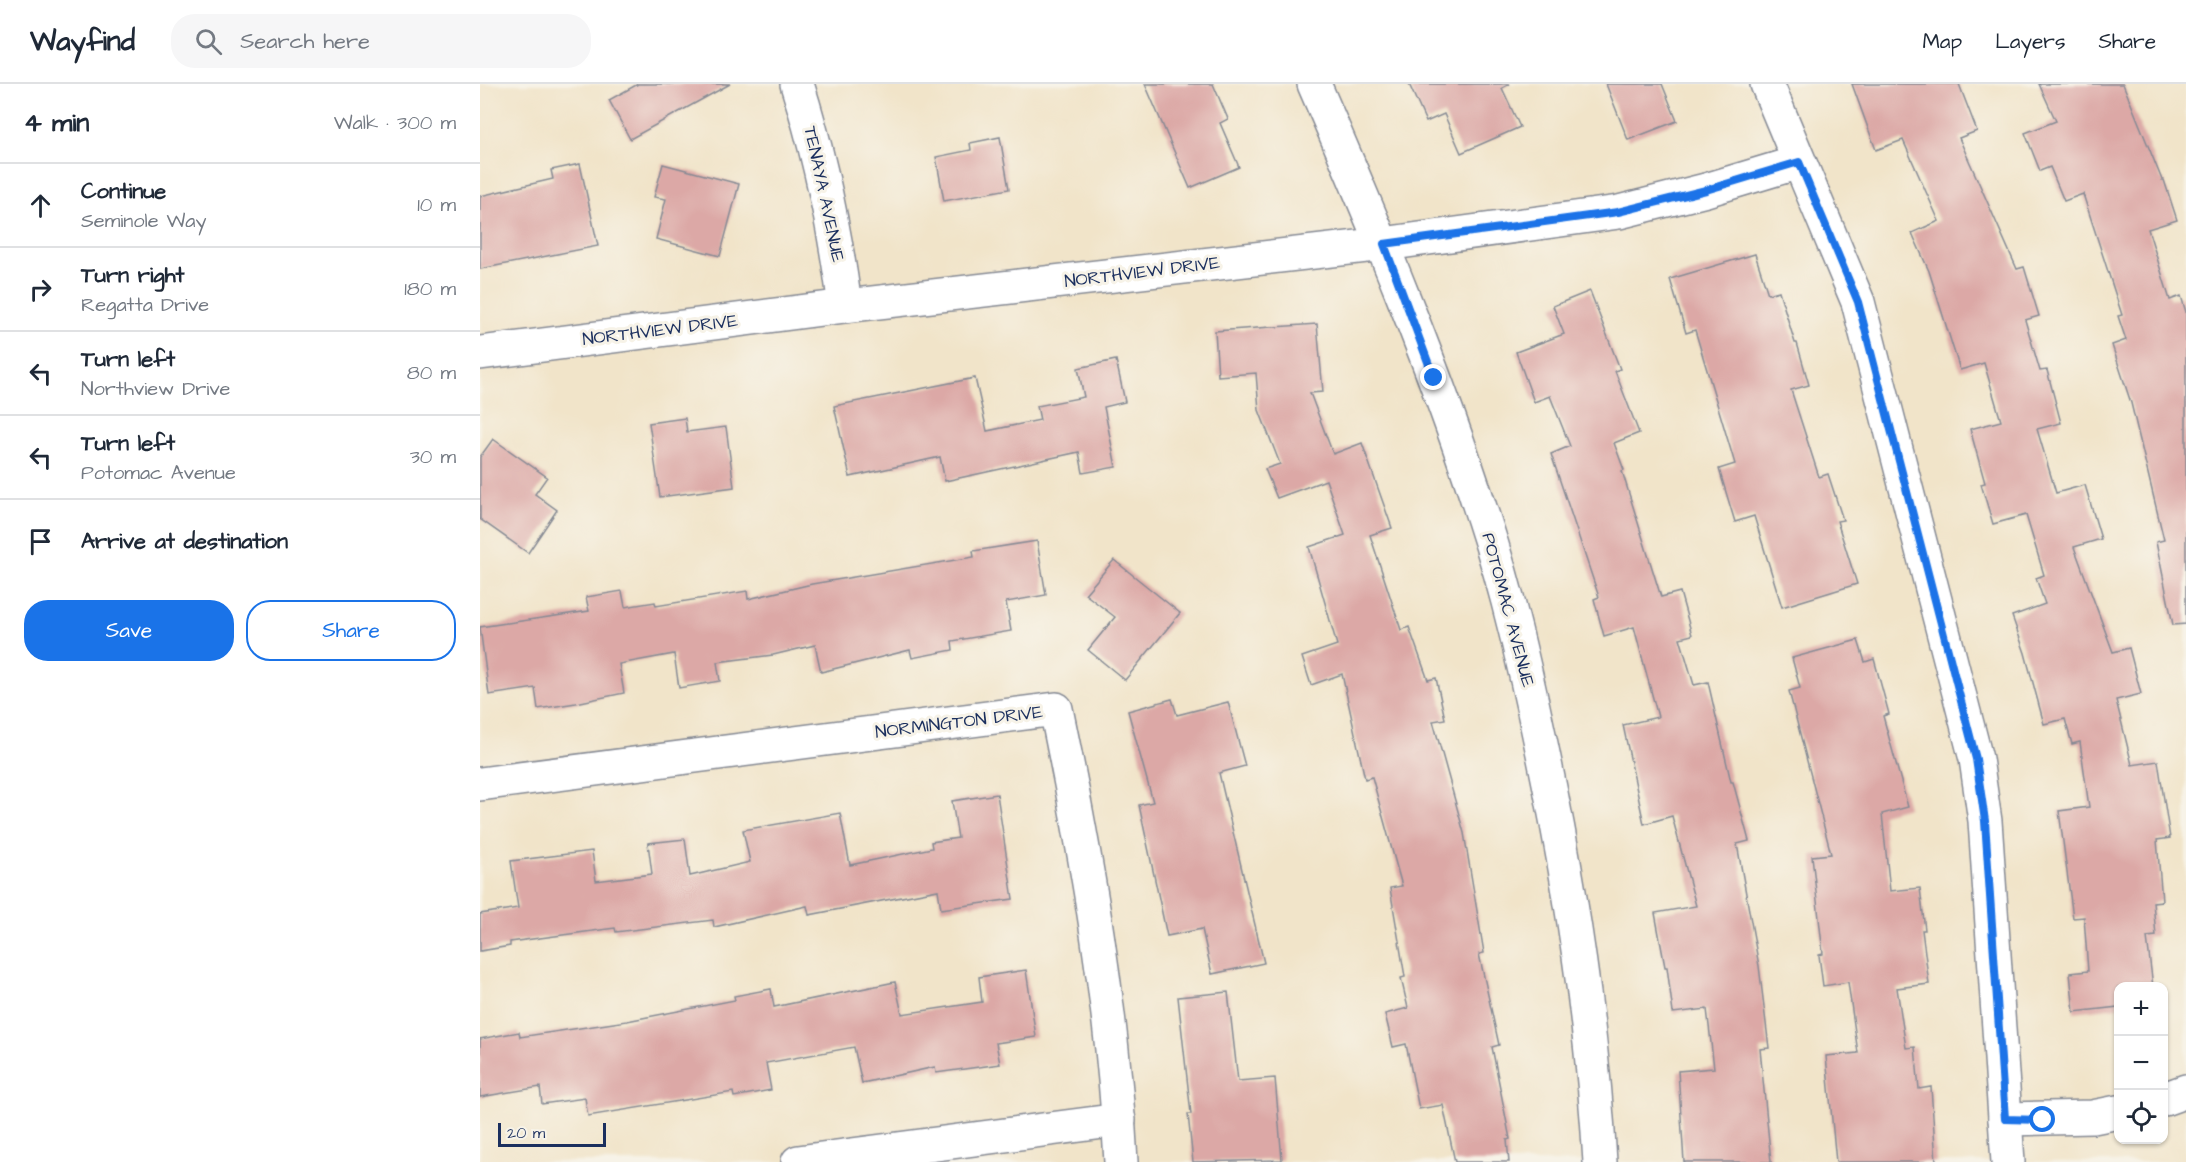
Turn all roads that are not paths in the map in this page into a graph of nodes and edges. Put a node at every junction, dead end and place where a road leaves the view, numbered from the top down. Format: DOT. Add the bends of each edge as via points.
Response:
graph roads {
  1 [pos="797,84"];
  2 [pos="1314,84"];
  3 [pos="1767,84"];
  4 [pos="1799,162"];
  5 [pos="1384,244"];
  6 [pos="845,306"];
  7 [pos="480,353"];
  8 [pos="480,784"];
  9 [pos="2186,1091"];
  10 [pos="2168,1097"];
  11 [pos="2114,1113"];
  12 [pos="2005,1119"];
  13 [pos="1119,1120"];
  14 [pos="798,1162"];
  15 [pos="1121,1162"];
  16 [pos="1600,1162"];
  17 [pos="2008,1162"];
  1 -- 6 [label="street, TENAYA AVENUE" via="815,140 836,237"];
  2 -- 5 [label="street, POTOMAC AVENUE"];
  3 -- 4 [label="street"];
  4 -- 5 [label="street, NORTHVIEW DRIVE" via="1618,212"];
  4 -- 12 [label="street" via="1858,302 1976,759 1985,821"];
  5 -- 6 [label="street, NORTHVIEW DRIVE"];
  5 -- 16 [label="street, POTOMAC AVENUE" via="1484,521 1524,667 1556,815 1581,965"];
  6 -- 7 [label="street, NORTHVIEW DRIVE"];
  8 -- 13 [label="street, NORMINGTON DRIVE" via="1056,710 1082,834 1104,976"];
  9 -- 10 [label="street"];
  11 -- 12 [label="street" via="2093,1117"];
  12 -- 17 [label="street"];
  13 -- 14 [label="street"];
  13 -- 15 [label="street, NORMINGTON DRIVE"];
}
